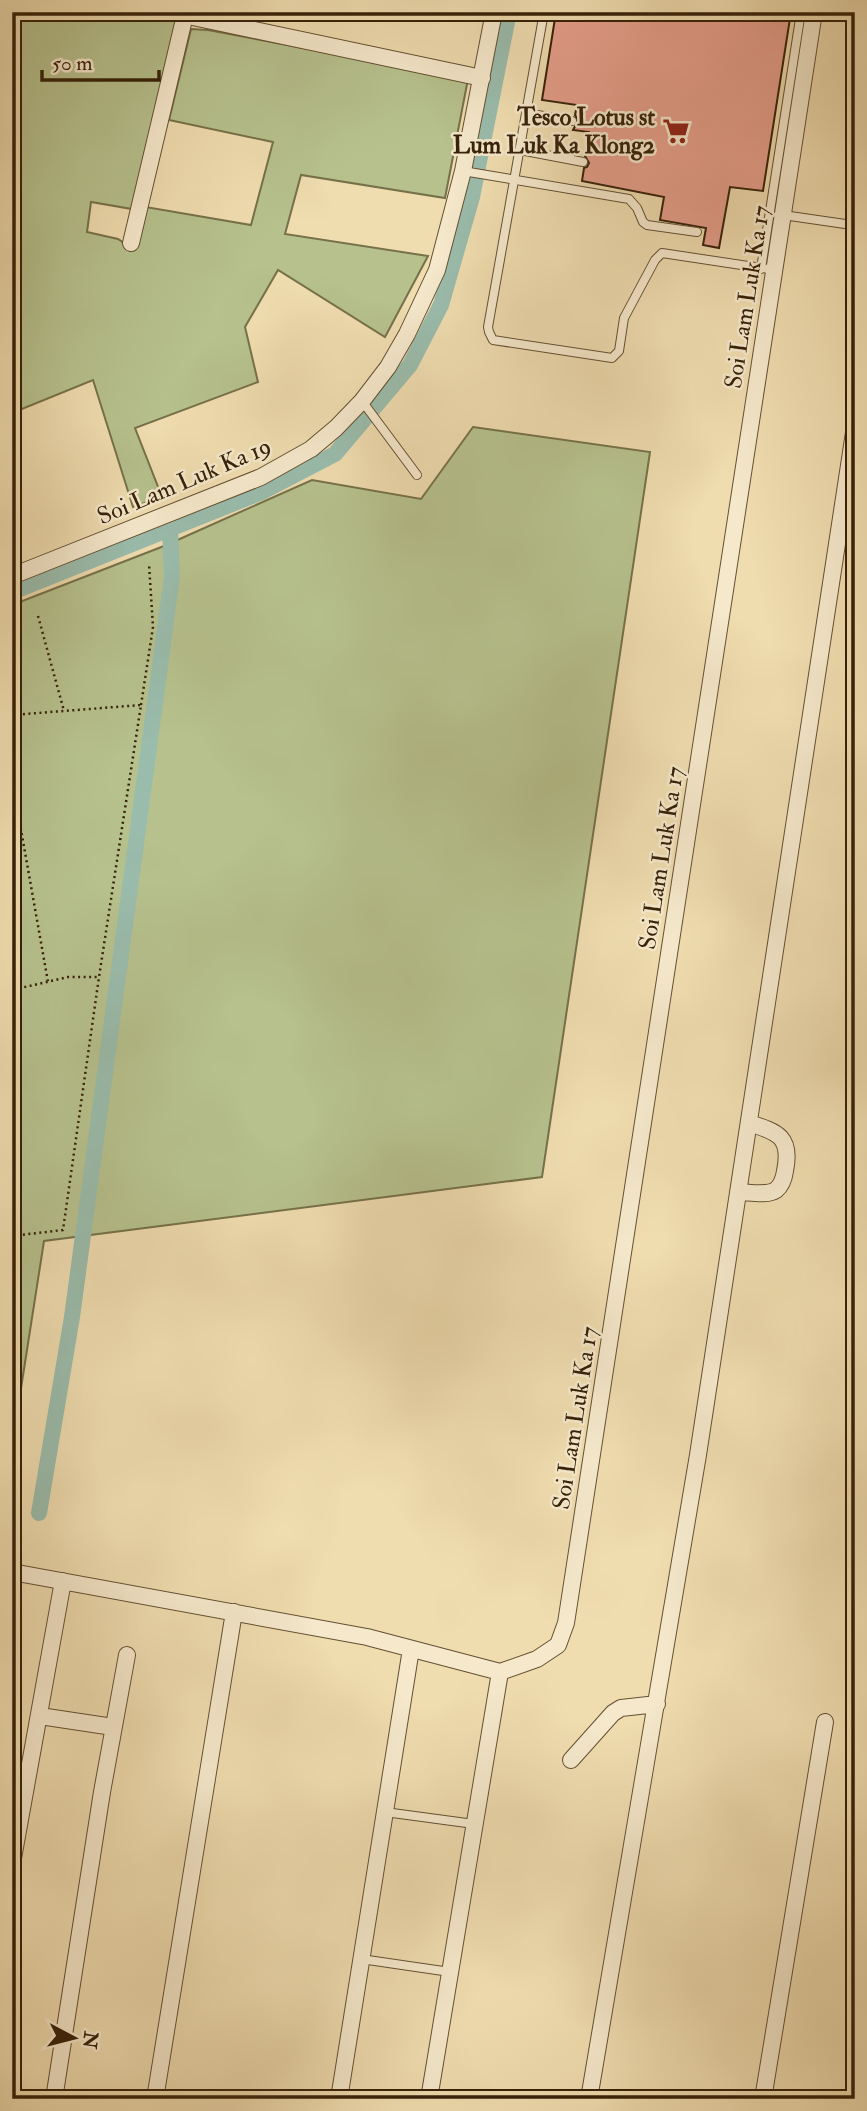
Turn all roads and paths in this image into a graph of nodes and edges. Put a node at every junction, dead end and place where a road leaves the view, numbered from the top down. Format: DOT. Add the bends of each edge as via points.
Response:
graph roads {
  1 [pos="495,12"];
  2 [pos="544,12"];
  3 [pos="801,12"];
  4 [pos="814,12"];
  5 [pos="177,14"];
  6 [pos="482,78"];
  7 [pos="526,113"];
  8 [pos="572,121"];
  9 [pos="520,150"];
  10 [pos="583,162"];
  11 [pos="469,172"];
  12 [pos="515,180"];
  13 [pos="783,215"];
  14 [pos="852,225"];
  15 [pos="697,232"];
  16 [pos="131,243"];
  17 [pos="768,270"];
  18 [pos="366,405"];
  19 [pos="855,426"];
  20 [pos="417,475"];
  21 [pos="12,558"];
  22 [pos="149,564"];
  23 [pos="15,575"];
  24 [pos="38,616"];
  25 [pos="141,705"];
  26 [pos="64,711"];
  27 [pos="12,715"];
  28 [pos="12,779"];
  29 [pos="99,977"];
  30 [pos="48,982"];
  31 [pos="12,990"];
  32 [pos="749,1123"];
  33 [pos="738,1192"];
  34 [pos="12,1236"];
  35 [pos="12,1572"];
  36 [pos="63,1581"];
  37 [pos="234,1612"];
  38 [pos="411,1648"];
  39 [pos="127,1655"];
  40 [pos="500,1672"];
  41 [pos="657,1704"];
  42 [pos="40,1716"];
  43 [pos="825,1722"];
  44 [pos="113,1727"];
  45 [pos="571,1760"];
  46 [pos="384,1812"];
  47 [pos="474,1825"];
  48 [pos="12,1864"];
  49 [pos="361,1959"];
  50 [pos="450,1972"];
  51 [pos="54,2099"];
  52 [pos="155,2099"];
  53 [pos="339,2099"];
  54 [pos="429,2099"];
  55 [pos="589,2099"];
  56 [pos="763,2099"];
  1 -- 6 [label="street, Soi Lam Luk Ka 19"];
  2 -- 7 [label="lane"];
  3 -- 17 [label="lane"];
  4 -- 13 [label="street, Soi Lam Luk Ka 17"];
  5 -- 6 [label="street"];
  5 -- 16 [label="street"];
  6 -- 11 [label="street, Soi Lam Luk Ka 19"];
  7 -- 8 [label="lane"];
  7 -- 9 [label="lane"];
  9 -- 10 [label="lane"];
  9 -- 12 [label="lane"];
  11 -- 12 [label="lane"];
  11 -- 18 [label="street, Soi Lam Luk Ka 19" via="424,300"];
  12 -- 15 [label="lane" via="629,199 647,225"];
  12 -- 17 [label="lane" via="488,327 496,341 615,357 620,351 624,318 662,253"];
  13 -- 14 [label="lane"];
  13 -- 17 [label="street, Soi Lam Luk Ka 17"];
  17 -- 40 [label="street, Soi Lam Luk Ka 17" via="566,1623 558,1645 537,1659"];
  18 -- 20 [label="lane"];
  18 -- 23 [label="street, Soi Lam Luk Ka 19" via="311,449 261,477"];
  19 -- 32 [label="street"];
  21 -- 23 [label="street"];
  22 -- 25 [label="path" via="153,627"];
  24 -- 26 [label="path"];
  25 -- 26 [label="path"];
  25 -- 29 [label="path"];
  26 -- 27 [label="path"];
  28 -- 30 [label="path"];
  29 -- 30 [label="path"];
  29 -- 34 [label="path" via="63,1230"];
  30 -- 31 [label="path"];
  32 -- 33 [label="street"];
  32 -- 33 [label="street" via="777,1133 784,1141 786,1168 775,1191"];
  33 -- 41 [label="street"];
  35 -- 36 [label="street"];
  36 -- 37 [label="street"];
  36 -- 42 [label="street"];
  37 -- 38 [label="street"];
  37 -- 52 [label="street"];
  38 -- 40 [label="street"];
  38 -- 46 [label="street"];
  39 -- 44 [label="street"];
  40 -- 47 [label="street"];
  41 -- 45 [label="street" via="613,1713"];
  41 -- 55 [label="street"];
  42 -- 44 [label="street"];
  42 -- 48 [label="street"];
  43 -- 56 [label="street"];
  44 -- 51 [label="street"];
  46 -- 47 [label="lane"];
  46 -- 49 [label="street"];
  47 -- 50 [label="street"];
  49 -- 50 [label="lane"];
  49 -- 53 [label="street"];
  50 -- 54 [label="street"];
}
